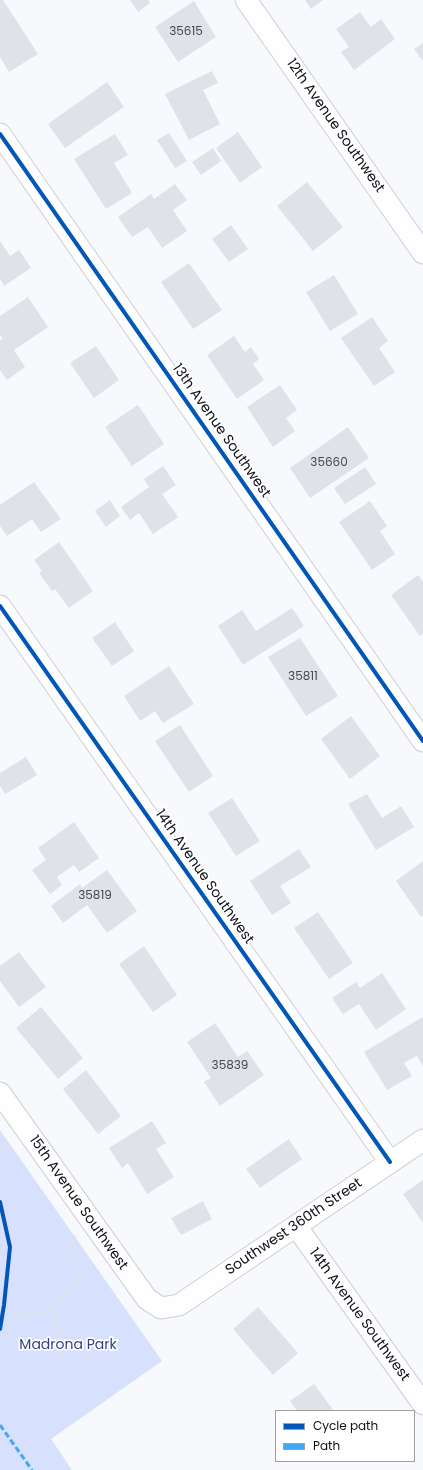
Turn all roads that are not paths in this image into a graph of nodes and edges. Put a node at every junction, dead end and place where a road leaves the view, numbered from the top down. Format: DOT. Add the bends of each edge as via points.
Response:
graph roads {
  1 [pos="246,0"];
  2 [pos="0,134"];
  3 [pos="423,252"];
  4 [pos="0,606"];
  5 [pos="423,741"];
  6 [pos="0,1093"];
  7 [pos="423,1140"];
  8 [pos="390,1162"];
  9 [pos="296,1226"];
  10 [pos="161,1308"];
  11 [pos="423,1404"];
  1 -- 3 [label="street, 12th Avenue Southwest"];
  2 -- 5 [label="street, 13th Avenue Southwest"];
  4 -- 8 [label="street, 14th Avenue Southwest"];
  6 -- 10 [label="street, 15th Avenue Southwest" via="147,1299"];
  7 -- 8 [label="street, Southwest 360th Street"];
  8 -- 9 [label="street, Southwest 360th Street"];
  9 -- 10 [label="street, Southwest 360th Street" via="179,1305"];
  9 -- 11 [label="street, 14th Avenue Southwest"];
}
